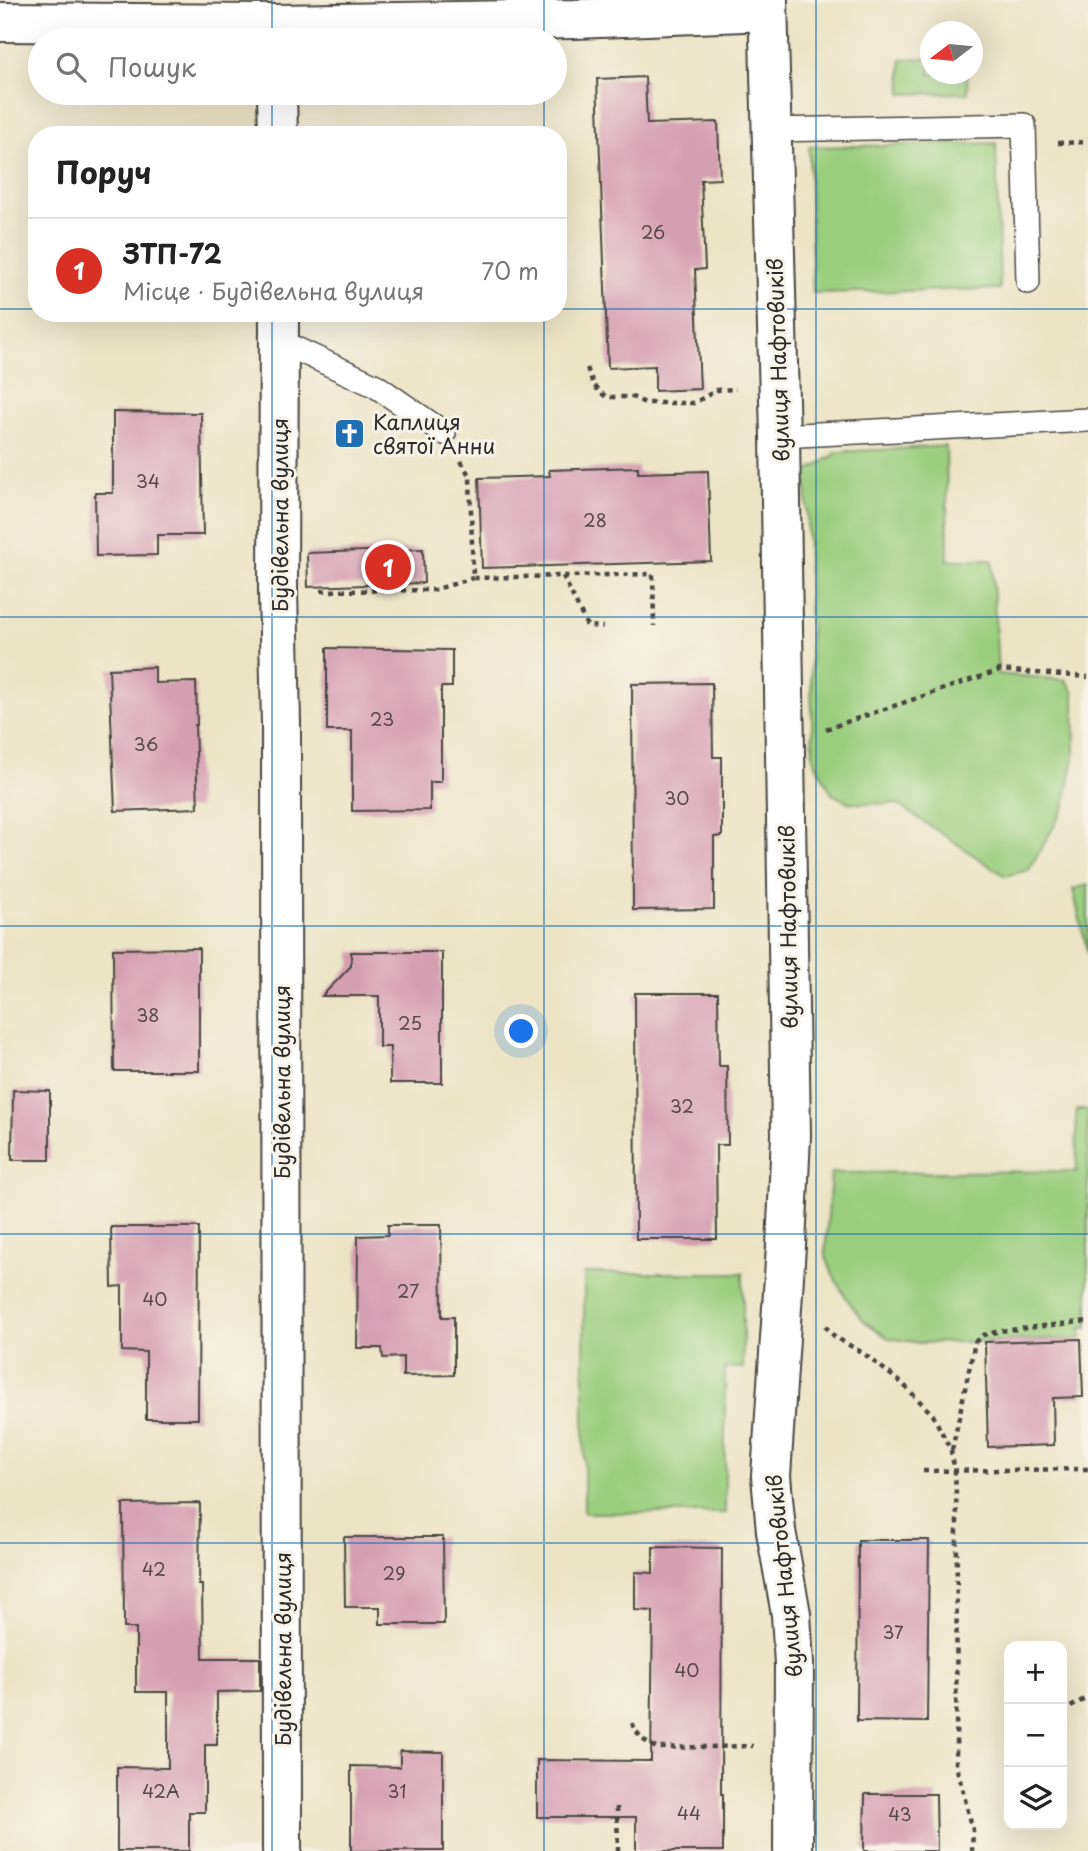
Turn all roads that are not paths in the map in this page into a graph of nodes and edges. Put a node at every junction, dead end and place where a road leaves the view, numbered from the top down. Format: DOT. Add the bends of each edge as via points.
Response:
graph roads {
  1 [pos="768,5"];
  2 [pos="277,21"];
  3 [pos="0,22"];
  4 [pos="277,105"];
  5 [pos="278,126"];
  6 [pos="770,130"];
  7 [pos="1028,282"];
  8 [pos="279,327"];
  9 [pos="1088,420"];
  10 [pos="444,433"];
  11 [pos="780,436"];
  12 [pos="282,1851"];
  13 [pos="793,1851"];
  1 -- 2 [label="street" via="575,19"];
  1 -- 6 [label="street, вулиця Нафтовиків"];
  2 -- 3 [label="street"];
  4 -- 5 [label="street"];
  6 -- 7 [label="lane" via="1024,125"];
  6 -- 11 [label="street, вулиця Нафтовиків"];
  8 -- 10 [label="lane"];
  8 -- 12 [label="street, Будівельна вулиця"];
  9 -- 11 [label="lane"];
  11 -- 13 [label="street, вулиця Нафтовиків" via="791,1135 771,1476 794,1664"];
}
